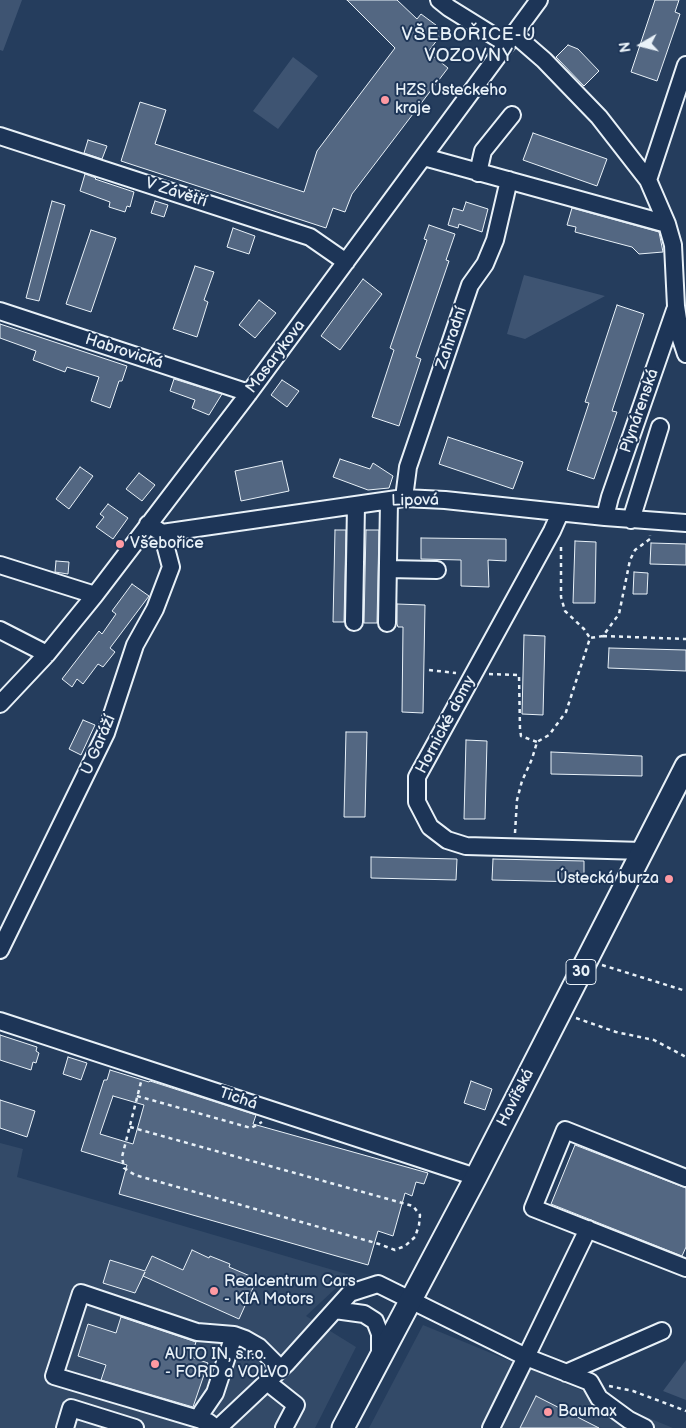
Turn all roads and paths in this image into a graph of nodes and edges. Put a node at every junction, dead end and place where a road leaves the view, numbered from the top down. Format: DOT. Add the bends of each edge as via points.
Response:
graph roads {
  1 [pos="439,0"];
  2 [pos="539,0"];
  3 [pos="511,39"];
  4 [pos="686,65"];
  5 [pos="512,115"];
  6 [pos="0,136"];
  7 [pos="424,157"];
  8 [pos="478,173"];
  9 [pos="509,180"];
  10 [pos="648,180"];
  11 [pos="667,224"];
  12 [pos="346,262"];
  13 [pos="676,306"];
  14 [pos="0,311"];
  15 [pos="686,354"];
  16 [pos="249,393"];
  17 [pos="660,427"];
  18 [pos="397,500"];
  19 [pos="356,505"];
  20 [pos="560,513"];
  21 [pos="606,518"];
  22 [pos="631,520"];
  23 [pos="652,521"];
  24 [pos="686,523"];
  25 [pos="148,524"];
  26 [pos="552,531"];
  27 [pos="162,533"];
  28 [pos="0,565"];
  29 [pos="388,569"];
  30 [pos="437,570"];
  31 [pos="95,595"];
  32 [pos="354,622"];
  33 [pos="387,623"];
  34 [pos="0,630"];
  35 [pos="603,636"];
  36 [pos="590,638"];
  37 [pos="686,639"];
  38 [pos="47,654"];
  39 [pos="429,670"];
  40 [pos="474,674"];
  41 [pos="0,704"];
  42 [pos="537,742"];
  43 [pos="686,766"];
  44 [pos="514,847"];
  45 [pos="643,851"];
  46 [pos="0,950"];
  47 [pos="586,962"];
  48 [pos="686,991"];
  49 [pos="560,1012"];
  50 [pos="0,1021"];
  51 [pos="686,1057"];
  52 [pos="144,1068"];
  53 [pos="137,1096"];
  54 [pos="278,1112"];
  55 [pos="130,1127"];
  56 [pos="476,1177"];
  57 [pos="686,1178"];
  58 [pos="588,1229"];
  59 [pos="686,1268"];
  60 [pos="410,1299"];
  61 [pos="335,1310"];
  62 [pos="662,1331"];
  63 [pos="234,1336"];
  64 [pos="380,1357"];
  65 [pos="526,1357"];
  66 [pos="281,1369"];
  67 [pos="566,1373"];
  68 [pos="267,1382"];
  69 [pos="590,1382"];
  70 [pos="686,1411"];
  71 [pos="212,1426"];
  72 [pos="65,1428"];
  73 [pos="135,1428"];
  74 [pos="284,1428"];
  75 [pos="343,1428"];
  76 [pos="491,1428"];
  77 [pos="644,1428"];
  1 -- 3 [label="street, Plynárenská"];
  2 -- 3 [label="street, Masarykova"];
  3 -- 7 [label="street, Masarykova"];
  3 -- 10 [label="street, Plynárenská" via="544,60 598,117"];
  4 -- 10 [label="street"];
  5 -- 8 [label="street" via="482,151"];
  6 -- 12 [label="street, V Závětří" via="310,238"];
  7 -- 8 [label="street"];
  7 -- 12 [label="street, Masarykova"];
  8 -- 9 [label="street"];
  9 -- 11 [label="street"];
  9 -- 18 [label="street, Zahradní" via="495,240 485,264 470,285"];
  10 -- 11 [label="street, Plynárenská"];
  11 -- 13 [label="street, Plynárenská" via="673,245"];
  12 -- 16 [label="street, Masarykova"];
  13 -- 15 [label="street, Plynárenská"];
  13 -- 21 [label="street, Plynárenská" via="610,497"];
  14 -- 16 [label="street, Habrovická"];
  16 -- 25 [label="street, Masarykova"];
  17 -- 22 [label="street"];
  18 -- 19 [label="street, Lipová"];
  18 -- 20 [label="street, Lipová" via="446,500"];
  18 -- 29 [label="street, Zahradní"];
  19 -- 27 [label="street, Lipová"];
  19 -- 32 [label="street"];
  20 -- 21 [label="street, Lipová"];
  20 -- 26 [label="street, Hornické domy"];
  21 -- 22 [label="street, Lipová"];
  22 -- 23 [label="street, Lipová"];
  23 -- 24 [label="street, Lipová"];
  23 -- 35 [label="path" via="650,540 635,550 630,560 619,614"];
  25 -- 27 [label="street"];
  25 -- 31 [label="street, Masarykova"];
  26 -- 36 [label="path" via="561,542 561,597 565,611"];
  26 -- 40 [label="street, Hornické domy"];
  27 -- 46 [label="street, U Garáží" via="171,567 168,576 155,609 135,645 106,733"];
  28 -- 31 [label="street"];
  29 -- 30 [label="street"];
  29 -- 33 [label="street, Zahradní"];
  31 -- 38 [label="street, Masarykova"];
  34 -- 38 [label="street"];
  35 -- 36 [label="path"];
  35 -- 37 [label="path"];
  36 -- 42 [label="path" via="566,712 550,734"];
  38 -- 41 [label="street, Masarykova"];
  39 -- 40 [label="path"];
  40 -- 42 [label="path" via="519,675 521,736"];
  40 -- 44 [label="street, Hornické domy" via="417,777 417,802 430,827 447,840 466,846"];
  42 -- 44 [label="path" via="517,800"];
  43 -- 45 [label="main road, Havířská / 30"];
  44 -- 45 [label="street, Hornické domy"];
  45 -- 47 [label="main road, Havířská / 30"];
  47 -- 48 [label="path"];
  47 -- 49 [label="main road, Havířská / 30"];
  49 -- 51 [label="path" via="616,1032 654,1040"];
  49 -- 56 [label="main road, Havířská / 30"];
  50 -- 52 [label="street, Tichá"];
  52 -- 53 [label="path"];
  52 -- 54 [label="street, Tichá"];
  53 -- 54 [label="path" via="251,1128"];
  53 -- 55 [label="path"];
  54 -- 56 [label="street, Tichá"];
  55 -- 55 [label="path" via="122,1157 124,1168 135,1175 394,1250 415,1237 420,1215 414,1206"];
  56 -- 60 [label="main road, Havířská / 30"];
  57 -- 58 [label="street" via="565,1130 533,1208"];
  58 -- 59 [label="street"];
  58 -- 65 [label="street"];
  60 -- 61 [label="street" via="378,1284 350,1293"];
  60 -- 64 [label="main road, Havířská / 30"];
  60 -- 65 [label="street"];
  61 -- 64 [label="street" via="364,1314 375,1321 380,1334"];
  61 -- 66 [label="street"];
  62 -- 67 [label="street"];
  63 -- 66 [label="street" via="259,1347"];
  63 -- 71 [label="street" via="215,1394 202,1412"];
  63 -- 71 [label="street" via="197,1332 81,1293 54,1376"];
  64 -- 75 [label="main road, Havířská / 30"];
  65 -- 67 [label="street"];
  65 -- 76 [label="street"];
  66 -- 68 [label="street"];
  67 -- 69 [label="street"];
  68 -- 71 [label="street"];
  68 -- 74 [label="street" via="296,1405"];
  69 -- 70 [label="path" via="632,1391"];
  69 -- 77 [label="street" via="599,1398"];
  72 -- 73 [label="street" via="71,1408"];
}
